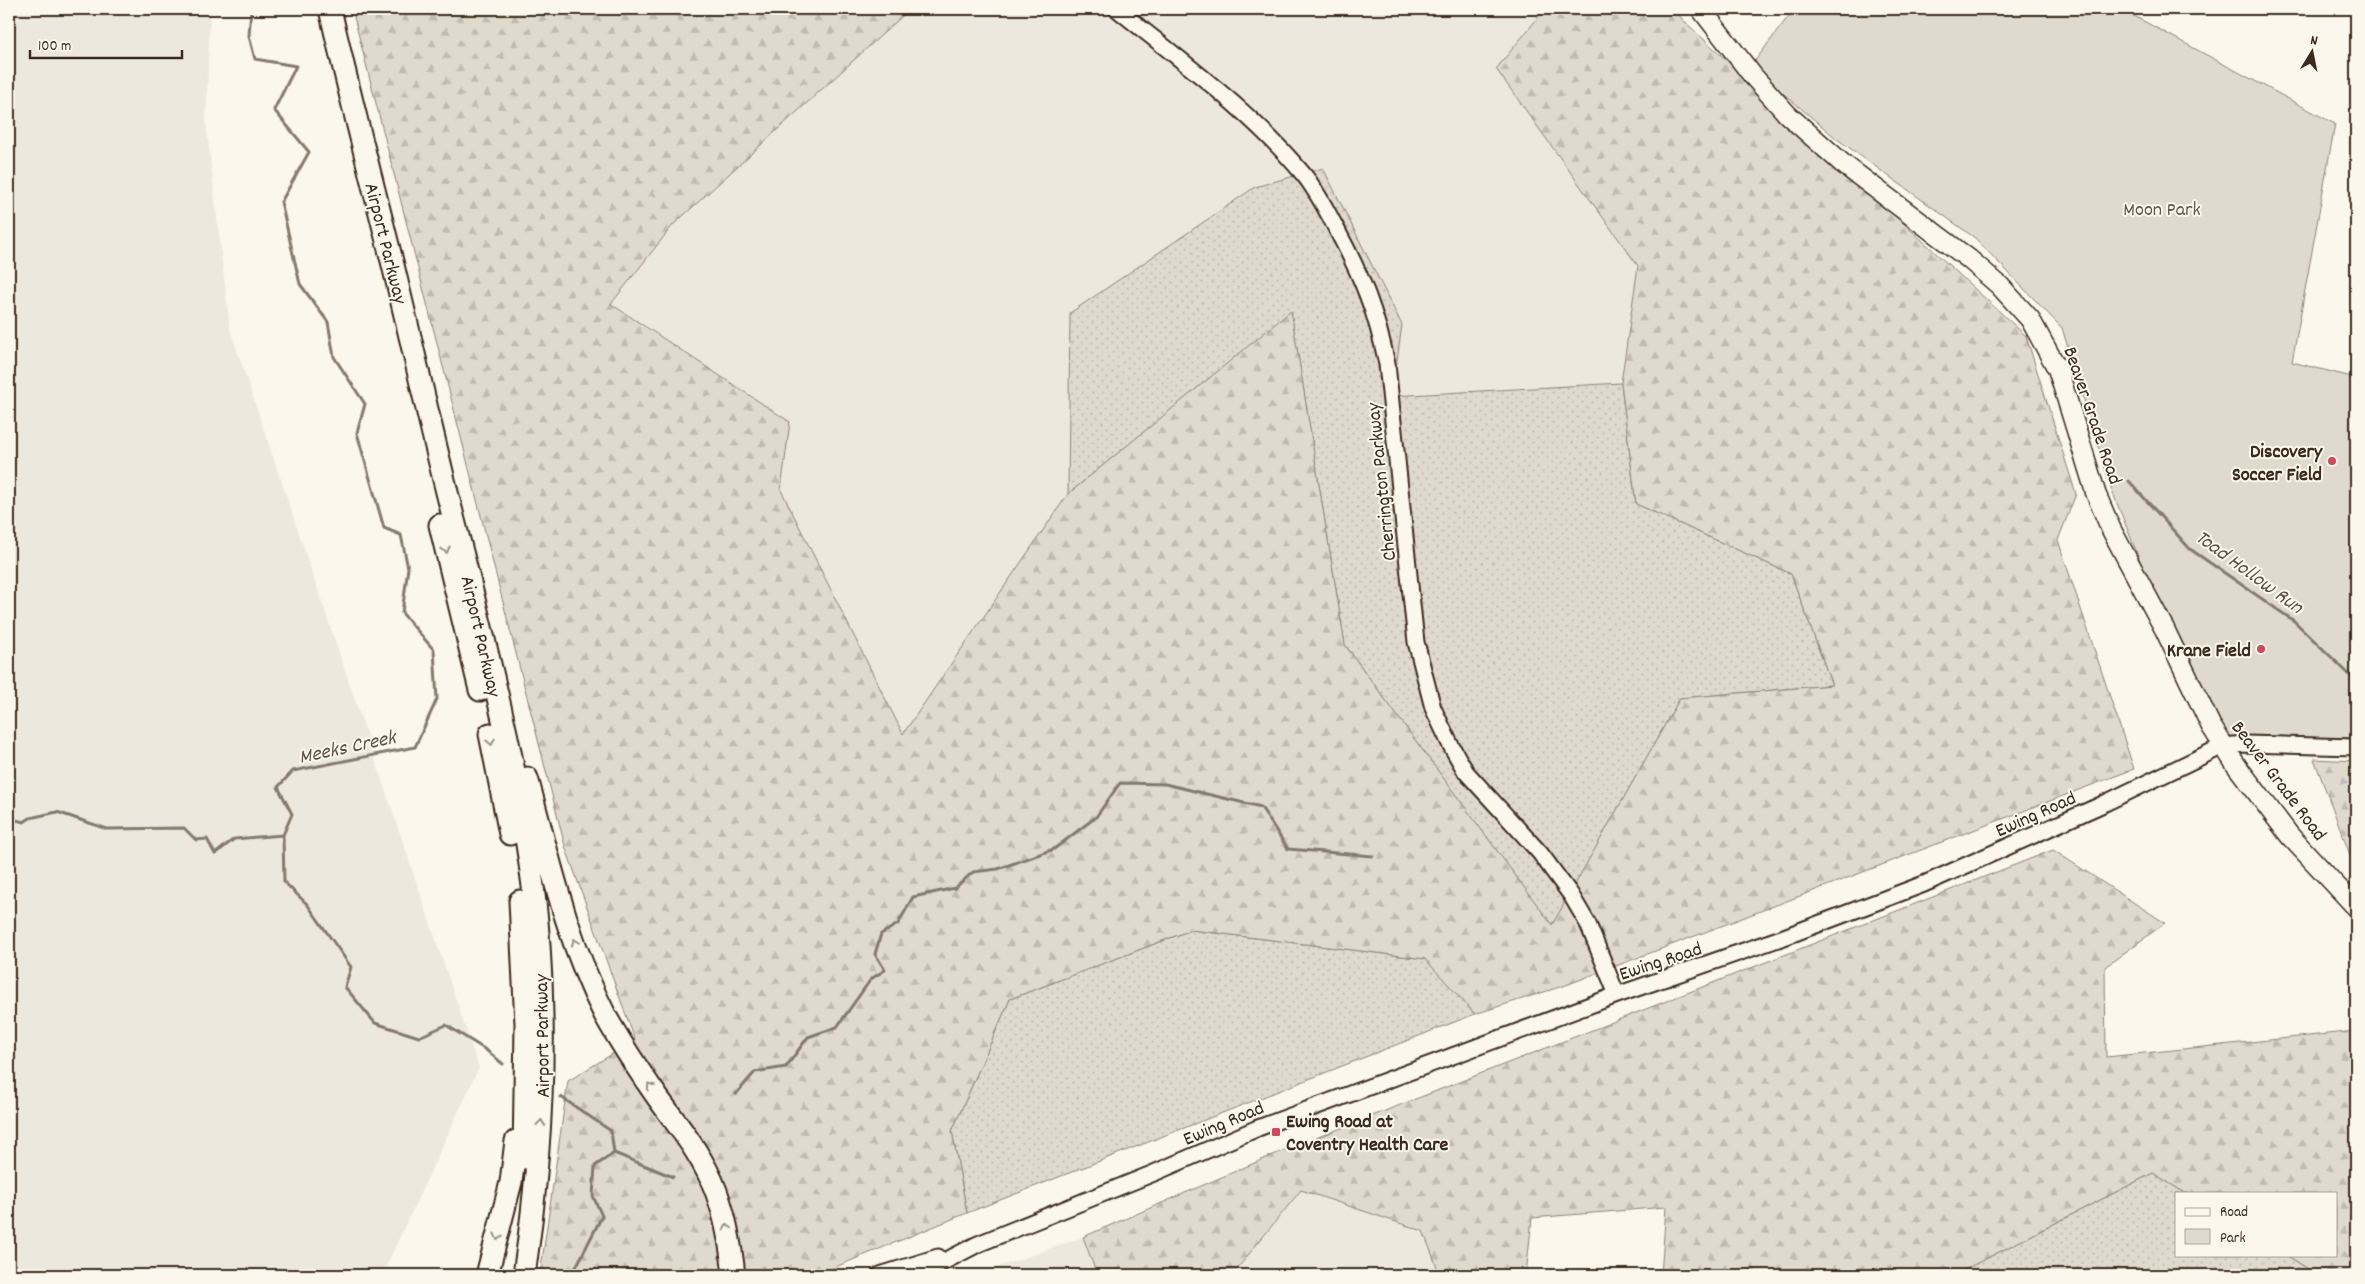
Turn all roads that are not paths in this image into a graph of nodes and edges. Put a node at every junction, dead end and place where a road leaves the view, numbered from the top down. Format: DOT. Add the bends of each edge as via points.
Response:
graph roads {
  1 [pos="316,9"];
  2 [pos="330,9"];
  3 [pos="1117,9"];
  4 [pos="1701,9"];
  5 [pos="473,594"];
  6 [pos="2223,746"];
  7 [pos="2356,747"];
  8 [pos="2356,907"];
  9 [pos="1616,995"];
  10 [pos="526,1068"];
  11 [pos="978,1244"];
  12 [pos="487,1275"];
  13 [pos="510,1275"];
  14 [pos="524,1275"];
  15 [pos="734,1275"];
  16 [pos="880,1275"];
  17 [pos="918,1275"];
  1 -- 10 [label="highway, Airport Parkway, one-way" via="483,703 516,863"];
  2 -- 5 [label="highway, Airport Parkway"];
  3 -- 9 [label="street, Cherrington Parkway" via="1245,115 1293,163 1314,190 1357,266 1378,326 1387,364 1416,642 1432,708 1466,772 1540,853 1572,895 1588,924"];
  4 -- 6 [label="main road, Beaver Grade Road" via="1752,76 1788,115 1842,163 1951,244 2000,286 2030,318 2058,370 2096,494 2111,529"];
  14 -- 5 [label="highway, Airport Parkway, one-way" via="542,1113 539,945 530,865 516,787"];
  15 -- 5 [label="highway, one-way" via="731,1241 716,1190 691,1144 620,1042 588,976 557,889 496,665"];
  6 -- 7 [label="street, Ewing Road"];
  6 -- 8 [label="main road, Beaver Grade Road" via="2290,836"];
  6 -- 9 [label="street, Ewing Road" via="1924,884 1703,967"];
  9 -- 11 [label="street, Ewing Road" via="1258,1128 1154,1174"];
  10 -- 12 [label="highway, one-way" via="511,1182"];
  10 -- 13 [label="highway, Airport Parkway" via="522,1184"];
  11 -- 16 [label="street, Ewing Road"];
  11 -- 17 [label="street, Ewing Road"];
}
